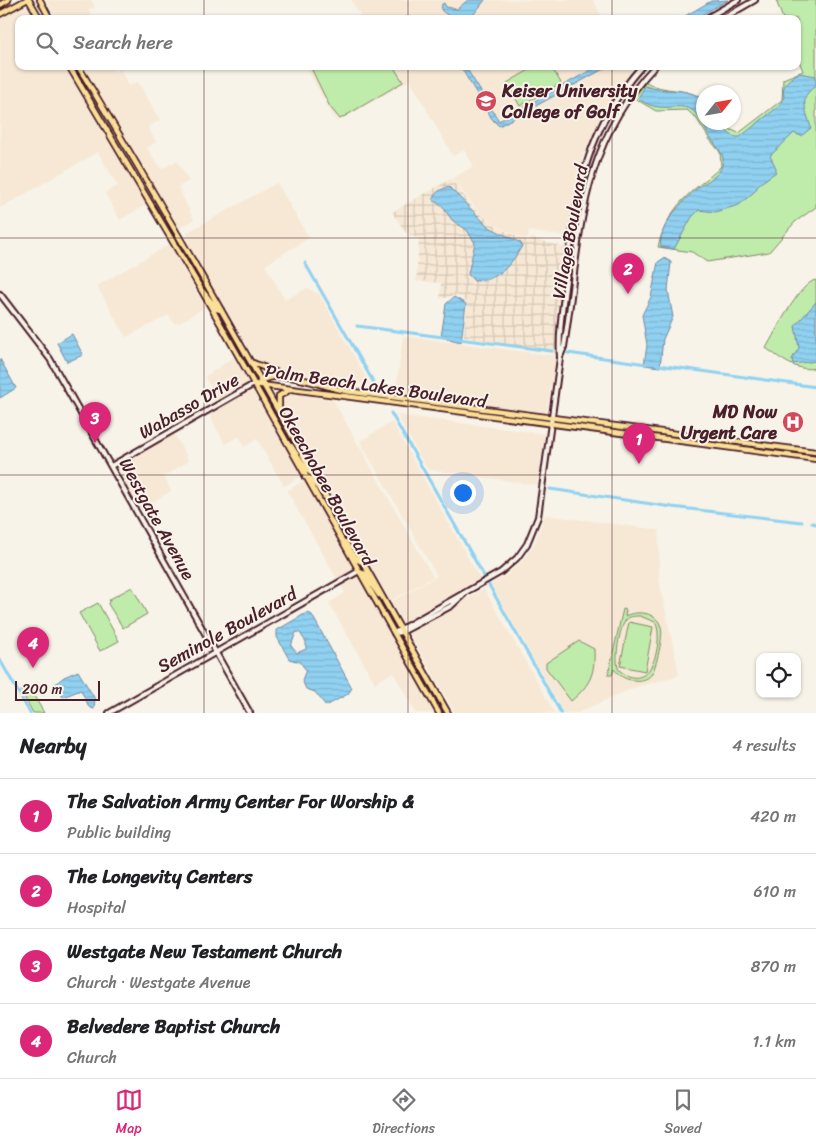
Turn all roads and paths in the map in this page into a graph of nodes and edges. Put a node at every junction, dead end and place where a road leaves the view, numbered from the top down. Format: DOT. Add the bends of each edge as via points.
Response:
graph roads {
  1 [pos="8,0"];
  2 [pos="28,0"];
  3 [pos="40,0"];
  4 [pos="738,0"];
  5 [pos="755,0"];
  6 [pos="0,5"];
  7 [pos="0,14"];
  8 [pos="37,15"];
  9 [pos="48,15"];
  10 [pos="712,15"];
  11 [pos="729,15"];
  12 [pos="71,70"];
  13 [pos="80,70"];
  14 [pos="639,70"];
  15 [pos="651,70"];
  16 [pos="202,291"];
  17 [pos="0,294"];
  18 [pos="221,310"];
  19 [pos="560,358"];
  20 [pos="250,362"];
  21 [pos="286,376"];
  22 [pos="262,383"];
  23 [pos="254,384"];
  24 [pos="290,390"];
  25 [pos="346,390"];
  26 [pos="335,396"];
  27 [pos="280,415"];
  28 [pos="552,418"];
  29 [pos="551,424"];
  30 [pos="285,439"];
  31 [pos="816,452"];
  32 [pos="816,459"];
  33 [pos="111,466"];
  34 [pos="313,474"];
  35 [pos="306,477"];
  36 [pos="328,500"];
  37 [pos="337,533"];
  38 [pos="363,563"];
  39 [pos="359,571"];
  40 [pos="465,593"];
  41 [pos="385,602"];
  42 [pos="434,609"];
  43 [pos="431,617"];
  44 [pos="401,630"];
  45 [pos="394,633"];
  46 [pos="216,652"];
  47 [pos="109,713"];
  48 [pos="250,713"];
  49 [pos="439,713"];
  50 [pos="448,713"];
  1 -- 6 [label="main road"];
  2 -- 7 [label="main road"];
  2 -- 8 [label="main road"];
  3 -- 9 [label="main road"];
  4 -- 10 [label="street"];
  5 -- 11 [label="street"];
  12 -- 16 [label="main road, Okeechobee Boulevard"];
  13 -- 18 [label="main road, Okeechobee Boulevard"];
  14 -- 19 [label="street, Village Boulevard" via="610,108 582,173 564,293"];
  15 -- 19 [label="street, Village Boulevard" via="621,107 603,141 591,175"];
  16 -- 18 [label="main road" via="217,310"];
  16 -- 23 [label="main road, Okeechobee Boulevard"];
  17 -- 33 [label="street, Westgate Avenue" via="50,359"];
  18 -- 20 [label="main road, Okeechobee Boulevard"];
  19 -- 28 [label="street, Village Boulevard"];
  20 -- 21 [label="main road"];
  20 -- 22 [label="main road, Okeechobee Boulevard"];
  21 -- 22 [label="main road, Palm Beach Lakes Boulevard" via="272,376"];
  21 -- 25 [label="main road, Palm Beach Lakes Boulevard"];
  22 -- 23 [label="main road, Palm Beach Lakes Boulevard"];
  22 -- 24 [label="main road, Palm Beach Lakes Boulevard"];
  22 -- 27 [label="main road, Okeechobee Boulevard"];
  23 -- 30 [label="main road, Okeechobee Boulevard"];
  23 -- 33 [label="street, Wabasso Drive"];
  24 -- 26 [label="main road, Palm Beach Lakes Boulevard"];
  24 -- 27 [label="main road" via="279,396"];
  25 -- 26 [label="main road"];
  25 -- 28 [label="main road, Palm Beach Lakes Boulevard"];
  26 -- 29 [label="main road, Palm Beach Lakes Boulevard"];
  27 -- 34 [label="main road, Okeechobee Boulevard"];
  28 -- 29 [label="street, Village Boulevard"];
  28 -- 31 [label="main road, Palm Beach Lakes Boulevard"];
  29 -- 32 [label="main road, Palm Beach Lakes Boulevard"];
  29 -- 40 [label="street, Village Boulevard" via="538,518 530,539 507,567"];
  30 -- 34 [label="main road"];
  30 -- 35 [label="main road, Okeechobee Boulevard"];
  33 -- 46 [label="street, Westgate Avenue"];
  34 -- 36 [label="main road, Okeechobee Boulevard"];
  35 -- 36 [label="main road" via="312,479"];
  35 -- 37 [label="main road, Okeechobee Boulevard"];
  36 -- 38 [label="main road, Okeechobee Boulevard"];
  37 -- 38 [label="main road" via="356,559"];
  37 -- 39 [label="main road, Okeechobee Boulevard"];
  38 -- 41 [label="main road, Okeechobee Boulevard"];
  39 -- 41 [label="main road" via="365,574"];
  39 -- 45 [label="main road, Okeechobee Boulevard"];
  39 -- 46 [label="street, Seminole Boulevard"];
  40 -- 42 [label="street"];
  40 -- 43 [label="street" via="451,606"];
  41 -- 44 [label="main road, Okeechobee Boulevard"];
  42 -- 43 [label="street"];
  42 -- 44 [label="street"];
  43 -- 44 [label="street"];
  44 -- 45 [label="street"];
  44 -- 50 [label="main road, Okeechobee Boulevard"];
  45 -- 49 [label="main road, Okeechobee Boulevard"];
  46 -- 47 [label="street, Seminole Boulevard"];
  46 -- 48 [label="street, Westgate Avenue"];
}
